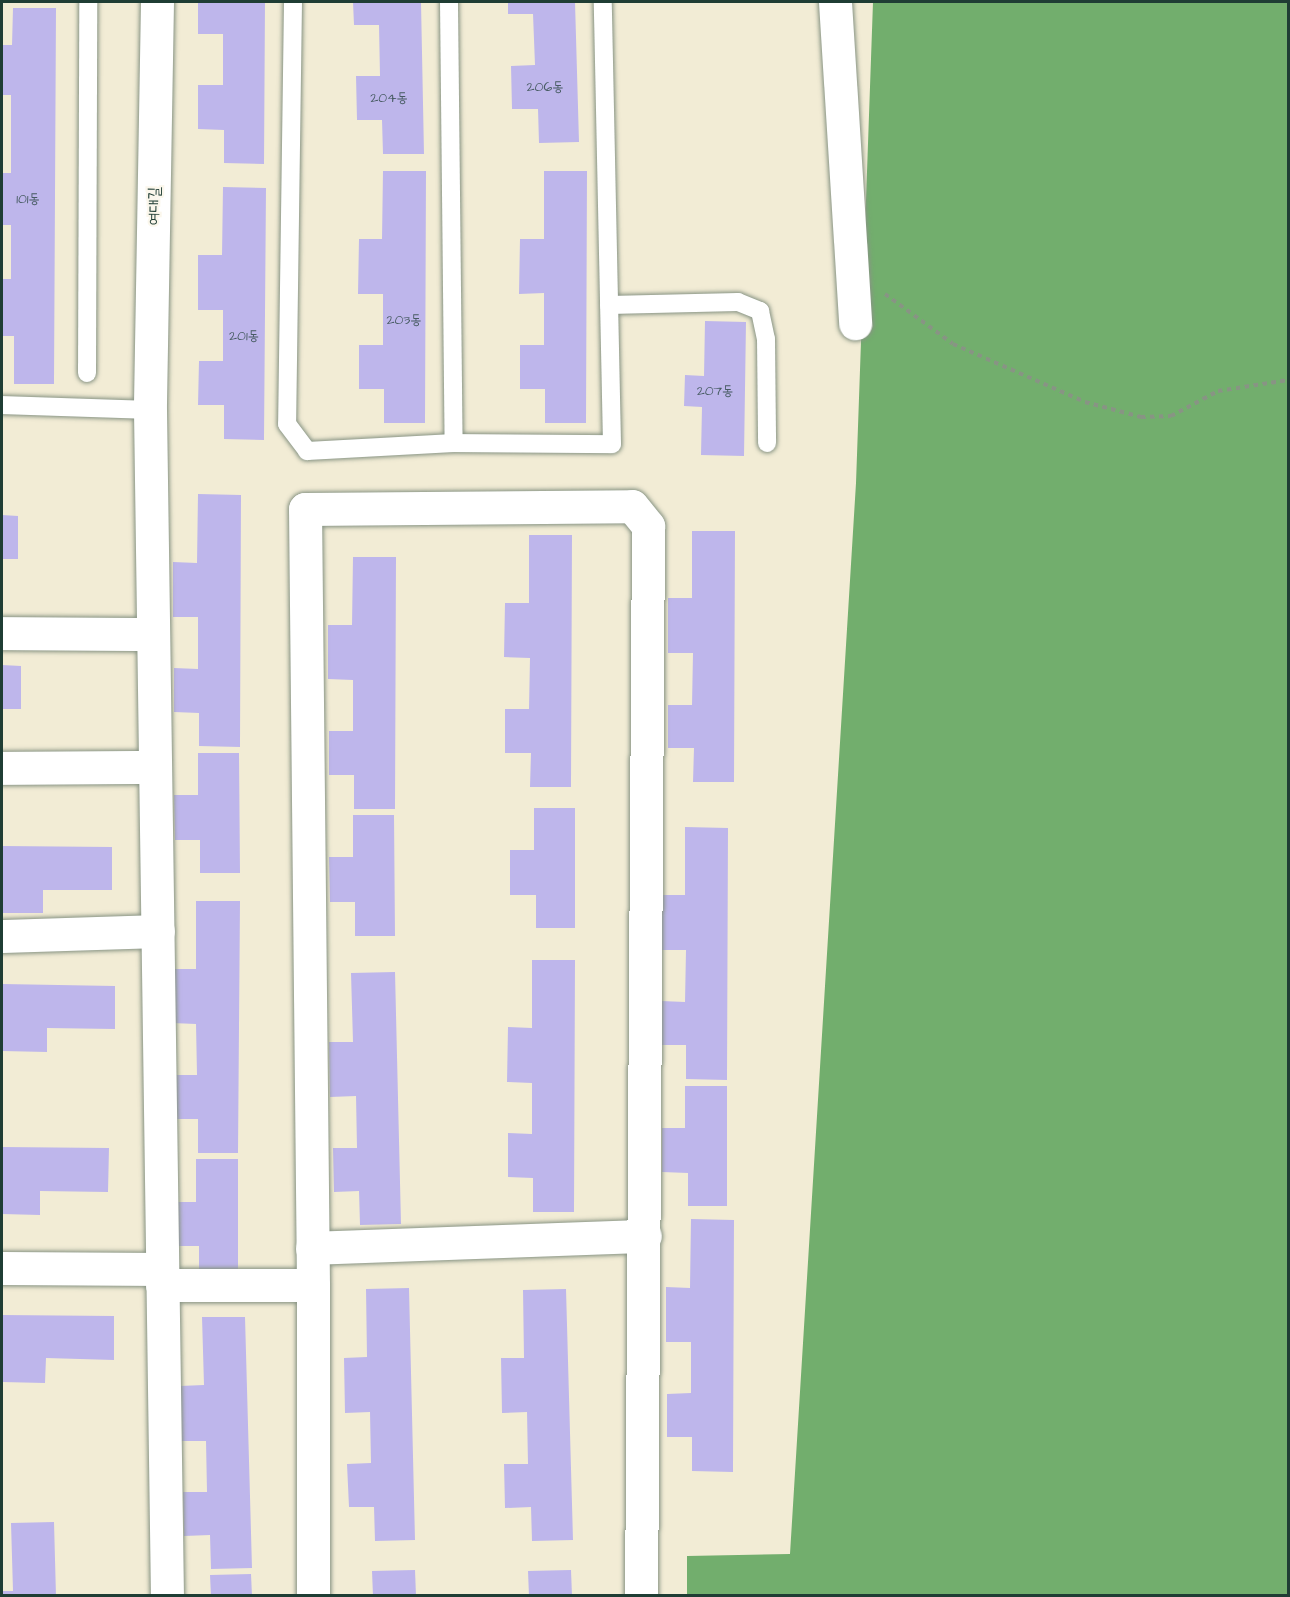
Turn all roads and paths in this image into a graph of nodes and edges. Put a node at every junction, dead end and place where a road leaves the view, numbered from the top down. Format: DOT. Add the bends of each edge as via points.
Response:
graph roads {
  1 [pos="88,2"];
  2 [pos="157,2"];
  3 [pos="293,2"];
  4 [pos="449,2"];
  5 [pos="603,2"];
  6 [pos="835,2"];
  7 [pos="850,269"];
  8 [pos="609,305"];
  9 [pos="855,323"];
  10 [pos="87,373"];
  11 [pos="1288,380"];
  12 [pos="2,405"];
  13 [pos="150,410"];
  14 [pos="454,443"];
  15 [pos="766,443"];
  16 [pos="2,633"];
  17 [pos="153,634"];
  18 [pos="155,767"];
  19 [pos="2,768"];
  20 [pos="158,932"];
  21 [pos="2,936"];
  22 [pos="645,1236"];
  23 [pos="312,1248"];
  24 [pos="2,1268"];
  25 [pos="162,1277"];
  26 [pos="313,1285"];
  27 [pos="167,1596"];
  28 [pos="313,1596"];
  29 [pos="641,1596"];
  1 -- 10 [label="lane"];
  2 -- 13 [label="street, 여대길"];
  3 -- 14 [label="lane" via="287,424 307,451"];
  4 -- 14 [label="lane"];
  5 -- 8 [label="lane"];
  6 -- 7 [label="street"];
  7 -- 9 [label="street"];
  7 -- 11 [label="path" via="953,344 1085,402 1141,417 1171,416 1218,391"];
  8 -- 14 [label="lane" via="612,444"];
  8 -- 15 [label="lane" via="738,302 760,311 766,339"];
  12 -- 13 [label="lane"];
  13 -- 17 [label="street, 여대길"];
  16 -- 17 [label="street"];
  17 -- 18 [label="street, 여대길"];
  18 -- 19 [label="street"];
  18 -- 20 [label="street, 여대길"];
  20 -- 21 [label="street"];
  20 -- 25 [label="street, 여대길"];
  22 -- 23 [label="street"];
  22 -- 23 [label="street" via="648,526 632,506 305,509"];
  22 -- 29 [label="street"];
  23 -- 26 [label="street"];
  24 -- 25 [label="street"];
  25 -- 26 [label="street"];
  25 -- 27 [label="street, 여대길"];
  26 -- 28 [label="street"];
}
